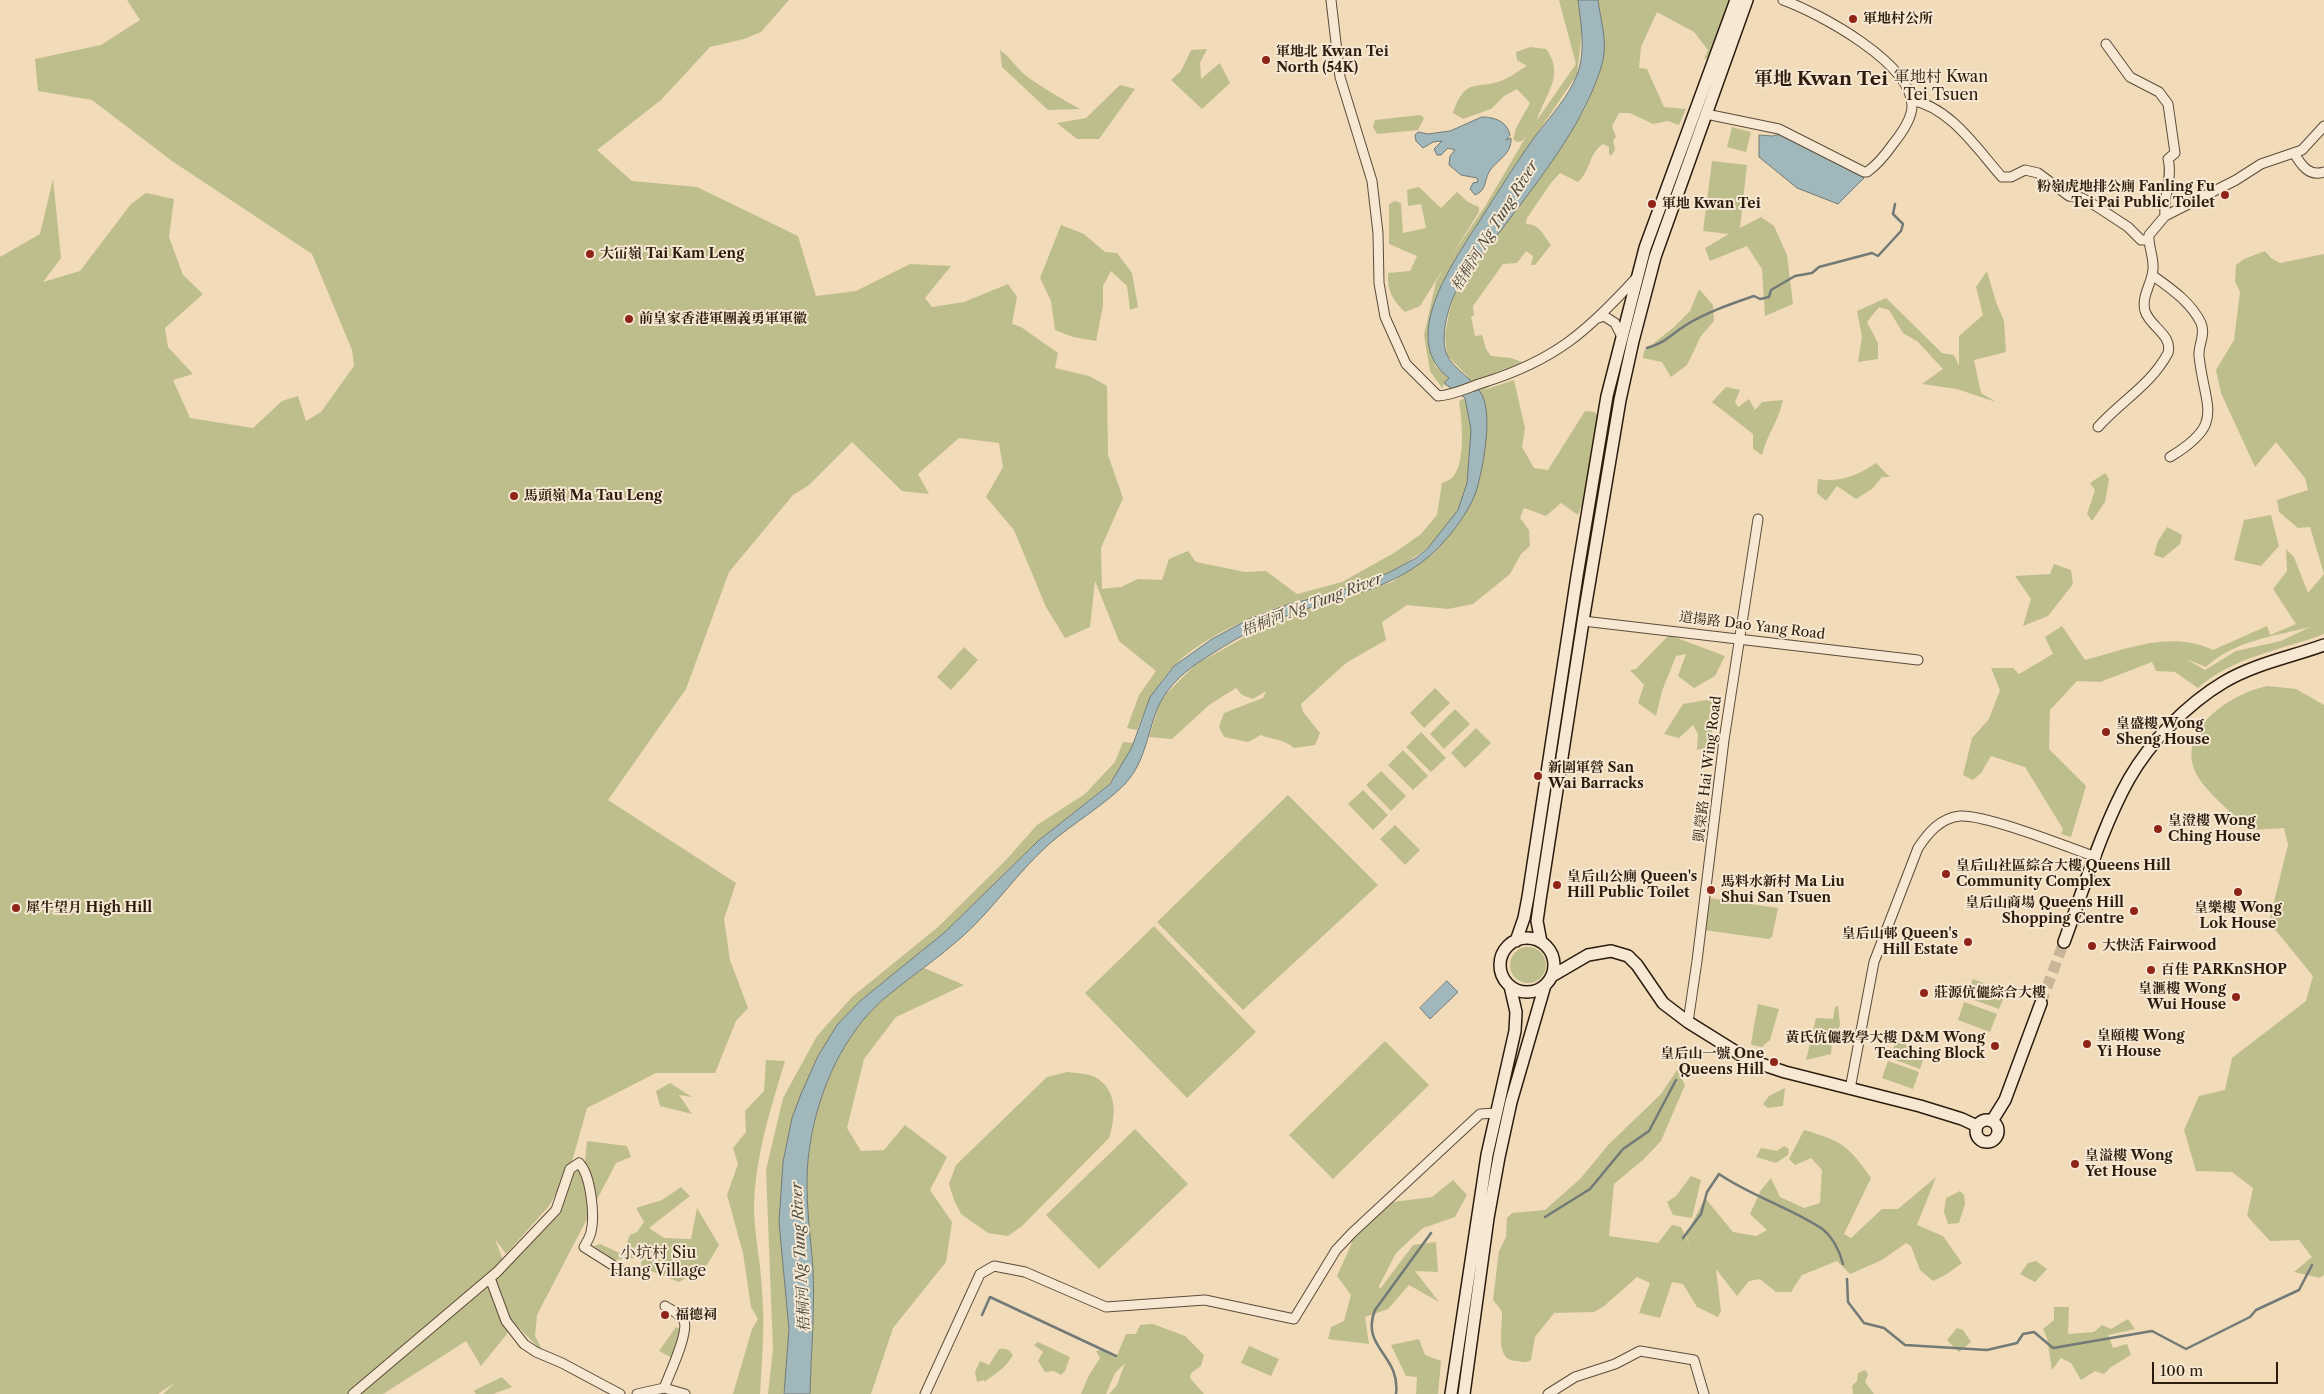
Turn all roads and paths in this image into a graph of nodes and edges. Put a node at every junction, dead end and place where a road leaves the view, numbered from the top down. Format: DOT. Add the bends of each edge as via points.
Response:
graph roads {
  1 [pos="1331,0"];
  2 [pos="1736,0"];
  3 [pos="1747,0"];
  4 [pos="1783,0"];
  5 [pos="2106,44"];
  6 [pos="1911,100"];
  7 [pos="1706,114"];
  8 [pos="2324,126"];
  9 [pos="2294,154"];
  10 [pos="2324,172"];
  11 [pos="2166,216"];
  12 [pos="2148,240"];
  13 [pos="2152,275"];
  14 [pos="1638,277"];
  15 [pos="1598,318"];
  16 [pos="1622,337"];
  17 [pos="2098,427"];
  18 [pos="2170,457"];
  19 [pos="1758,519"];
  20 [pos="1583,621"];
  21 [pos="1739,638"];
  22 [pos="2324,645"];
  23 [pos="1918,660"];
  24 [pos="2096,857"];
  25 [pos="1516,941"];
  26 [pos="1541,942"];
  27 [pos="2064,942"];
  28 [pos="1551,952"];
  29 [pos="1578,959"];
  30 [pos="1549,981"];
  31 [pos="1510,986"];
  32 [pos="2041,1003"];
  33 [pos="1688,1022"];
  34 [pos="1850,1088"];
  35 [pos="1496,1114"];
  36 [pos="1992,1121"];
  37 [pos="1976,1126"];
  38 [pos="622,1271"];
  39 [pos="490,1278"];
  40 [pos="666,1306"];
  41 [pos="664,1388"];
  42 [pos="353,1394"];
  43 [pos="620,1394"];
  44 [pos="637,1394"];
  45 [pos="685,1394"];
  46 [pos="925,1394"];
  47 [pos="1451,1394"];
  48 [pos="1464,1394"];
  49 [pos="1548,1394"];
  50 [pos="1704,1394"];
  1 -- 15 [label="street" via="1340,78 1372,181 1385,318 1408,367 1438,396 1450,395 1544,359 1568,344"];
  2 -- 14 [label="main road"];
  3 -- 7 [label="main road"];
  4 -- 6 [label="street" via="1834,24 1893,67"];
  5 -- 11 [label="street" via="2130,77 2159,92 2168,104 2175,153 2168,159"];
  6 -- 7 [label="street" via="1911,113 1899,137 1867,172 1779,129"];
  6 -- 12 [label="street" via="1929,104 1963,132 2002,177 2011,177 2025,170 2038,173 2070,196 2096,206 2128,227 2141,240"];
  7 -- 20 [label="main road" via="1655,257 1633,340"];
  8 -- 9 [label="street"];
  9 -- 10 [label="street" via="2309,172"];
  9 -- 11 [label="street" via="2261,164"];
  11 -- 12 [label="street"];
  12 -- 13 [label="street" via="2153,261"];
  13 -- 17 [label="street" via="2145,296 2145,309 2149,319 2166,337 2170,348 2151,379"];
  13 -- 18 [label="street" via="2189,305 2203,332 2199,355 2210,412 2208,422 2190,445"];
  14 -- 15 [label="street"];
  14 -- 16 [label="main road"];
  15 -- 16 [label="street" via="1604,316 1612,321"];
  16 -- 25 [label="main road" via="1607,396 1528,897"];
  19 -- 21 [label="street, 凱榮路 Hai Wing Road"];
  20 -- 21 [label="street, 道揚路 Dao Yang Road"];
  20 -- 26 [label="main road" via="1538,914"];
  21 -- 23 [label="street, 道揚路 Dao Yang Road"];
  21 -- 33 [label="street, 凱榮路 Hai Wing Road"];
  22 -- 24 [label="main road" via="2246,671 2201,698 2176,720 2128,781"];
  24 -- 27 [label="main road"];
  24 -- 34 [label="street" via="1982,819 1960,816 1946,820 1929,832 1918,848 1874,962"];
  25 -- 26 [label="main road" via="1528,938"];
  25 -- 31 [label="main road" via="1506,949 1501,960 1502,975"];
  26 -- 28 [label="main road"];
  28 -- 29 [label="main road"];
  28 -- 30 [label="main road" via="1554,965"];
  29 -- 30 [label="main road"];
  29 -- 33 [label="main road" via="1602,952 1628,956 1638,965 1663,1003"];
  30 -- 31 [label="main road" via="1529,992"];
  30 -- 48 [label="main road" via="1511,1102 1498,1157"];
  31 -- 35 [label="main road" via="1516,1012 1515,1030"];
  32 -- 36 [label="main road" via="2005,1100"];
  33 -- 34 [label="main road" via="1758,1064"];
  34 -- 37 [label="main road" via="1962,1119"];
  35 -- 46 [label="street" via="1480,1114 1352,1233 1336,1250 1294,1320 1205,1300 1106,1307 1026,1272 994,1266 980,1274"];
  35 -- 47 [label="main road" via="1476,1217"];
  36 -- 37 [label="main road" via="1985,1120"];
  36 -- 37 [label="main road" via="1998,1132 1989,1142 1982,1142 1977,1137"];
  38 -- 39 [label="street" via="584,1247 591,1234 590,1186 579,1163 570,1169 556,1210"];
  39 -- 42 [label="street"];
  39 -- 43 [label="street" via="506,1321 524,1344"];
  40 -- 41 [label="street" via="682,1318 685,1327 678,1356"];
  41 -- 44 [label="street"];
  41 -- 45 [label="street"];
  49 -- 50 [label="street" via="1575,1377 1616,1364 1640,1352 1694,1360"];
}
